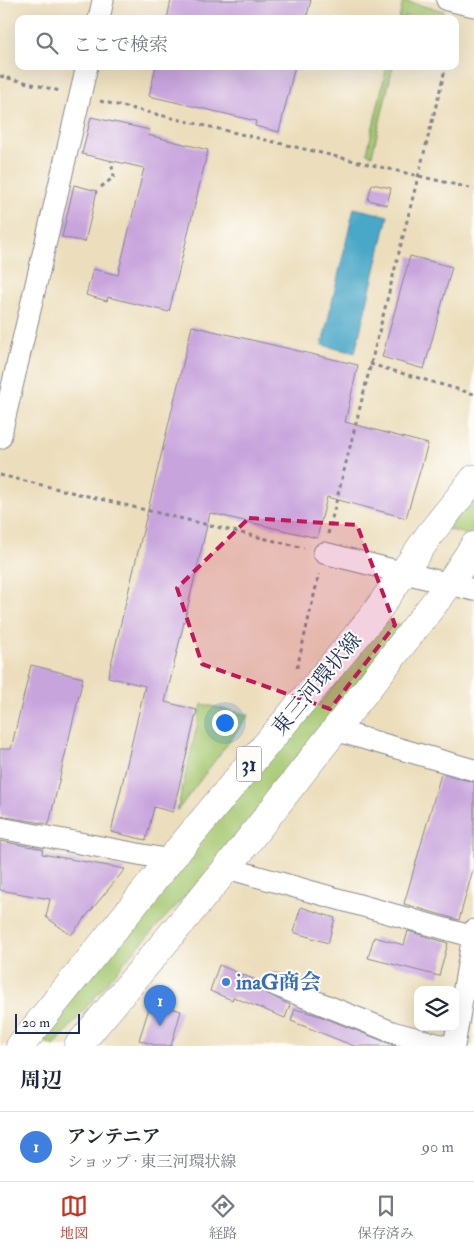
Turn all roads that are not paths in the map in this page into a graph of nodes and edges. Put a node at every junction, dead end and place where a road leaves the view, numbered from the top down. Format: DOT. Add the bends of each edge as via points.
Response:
graph roads {
  1 [pos="104,0"];
  2 [pos="447,0"];
  3 [pos="474,6"];
  4 [pos="100,15"];
  5 [pos="86,70"];
  6 [pos="0,438"];
  7 [pos="474,479"];
  8 [pos="474,546"];
  9 [pos="324,553"];
  10 [pos="403,574"];
  11 [pos="462,586"];
  12 [pos="334,730"];
  13 [pos="474,770"];
  14 [pos="0,828"];
  15 [pos="170,860"];
  16 [pos="227,868"];
  17 [pos="473,935"];
  18 [pos="275,985"];
  19 [pos="20,1046"];
  20 [pos="78,1046"];
  21 [pos="444,1046"];
  22 [pos="454,1046"];
  1 -- 4 [label="street"];
  2 -- 3 [label="street"];
  5 -- 6 [label="street"];
  7 -- 10 [label="main road, 東三河環状線 / 31"];
  8 -- 11 [label="main road, 東三河環状線 / 31"];
  9 -- 10 [label="street"];
  10 -- 11 [label="street"];
  10 -- 15 [label="main road, 東三河環状線 / 31" via="374,615"];
  11 -- 12 [label="main road, 東三河環状線 / 31"];
  12 -- 13 [label="street"];
  12 -- 16 [label="main road, 東三河環状線 / 31"];
  14 -- 15 [label="street"];
  15 -- 19 [label="main road, 東三河環状線 / 31"];
  16 -- 17 [label="street"];
  16 -- 20 [label="main road, 東三河環状線 / 31"];
  17 -- 22 [label="street"];
  18 -- 21 [label="street" via="392,1032"];
}
